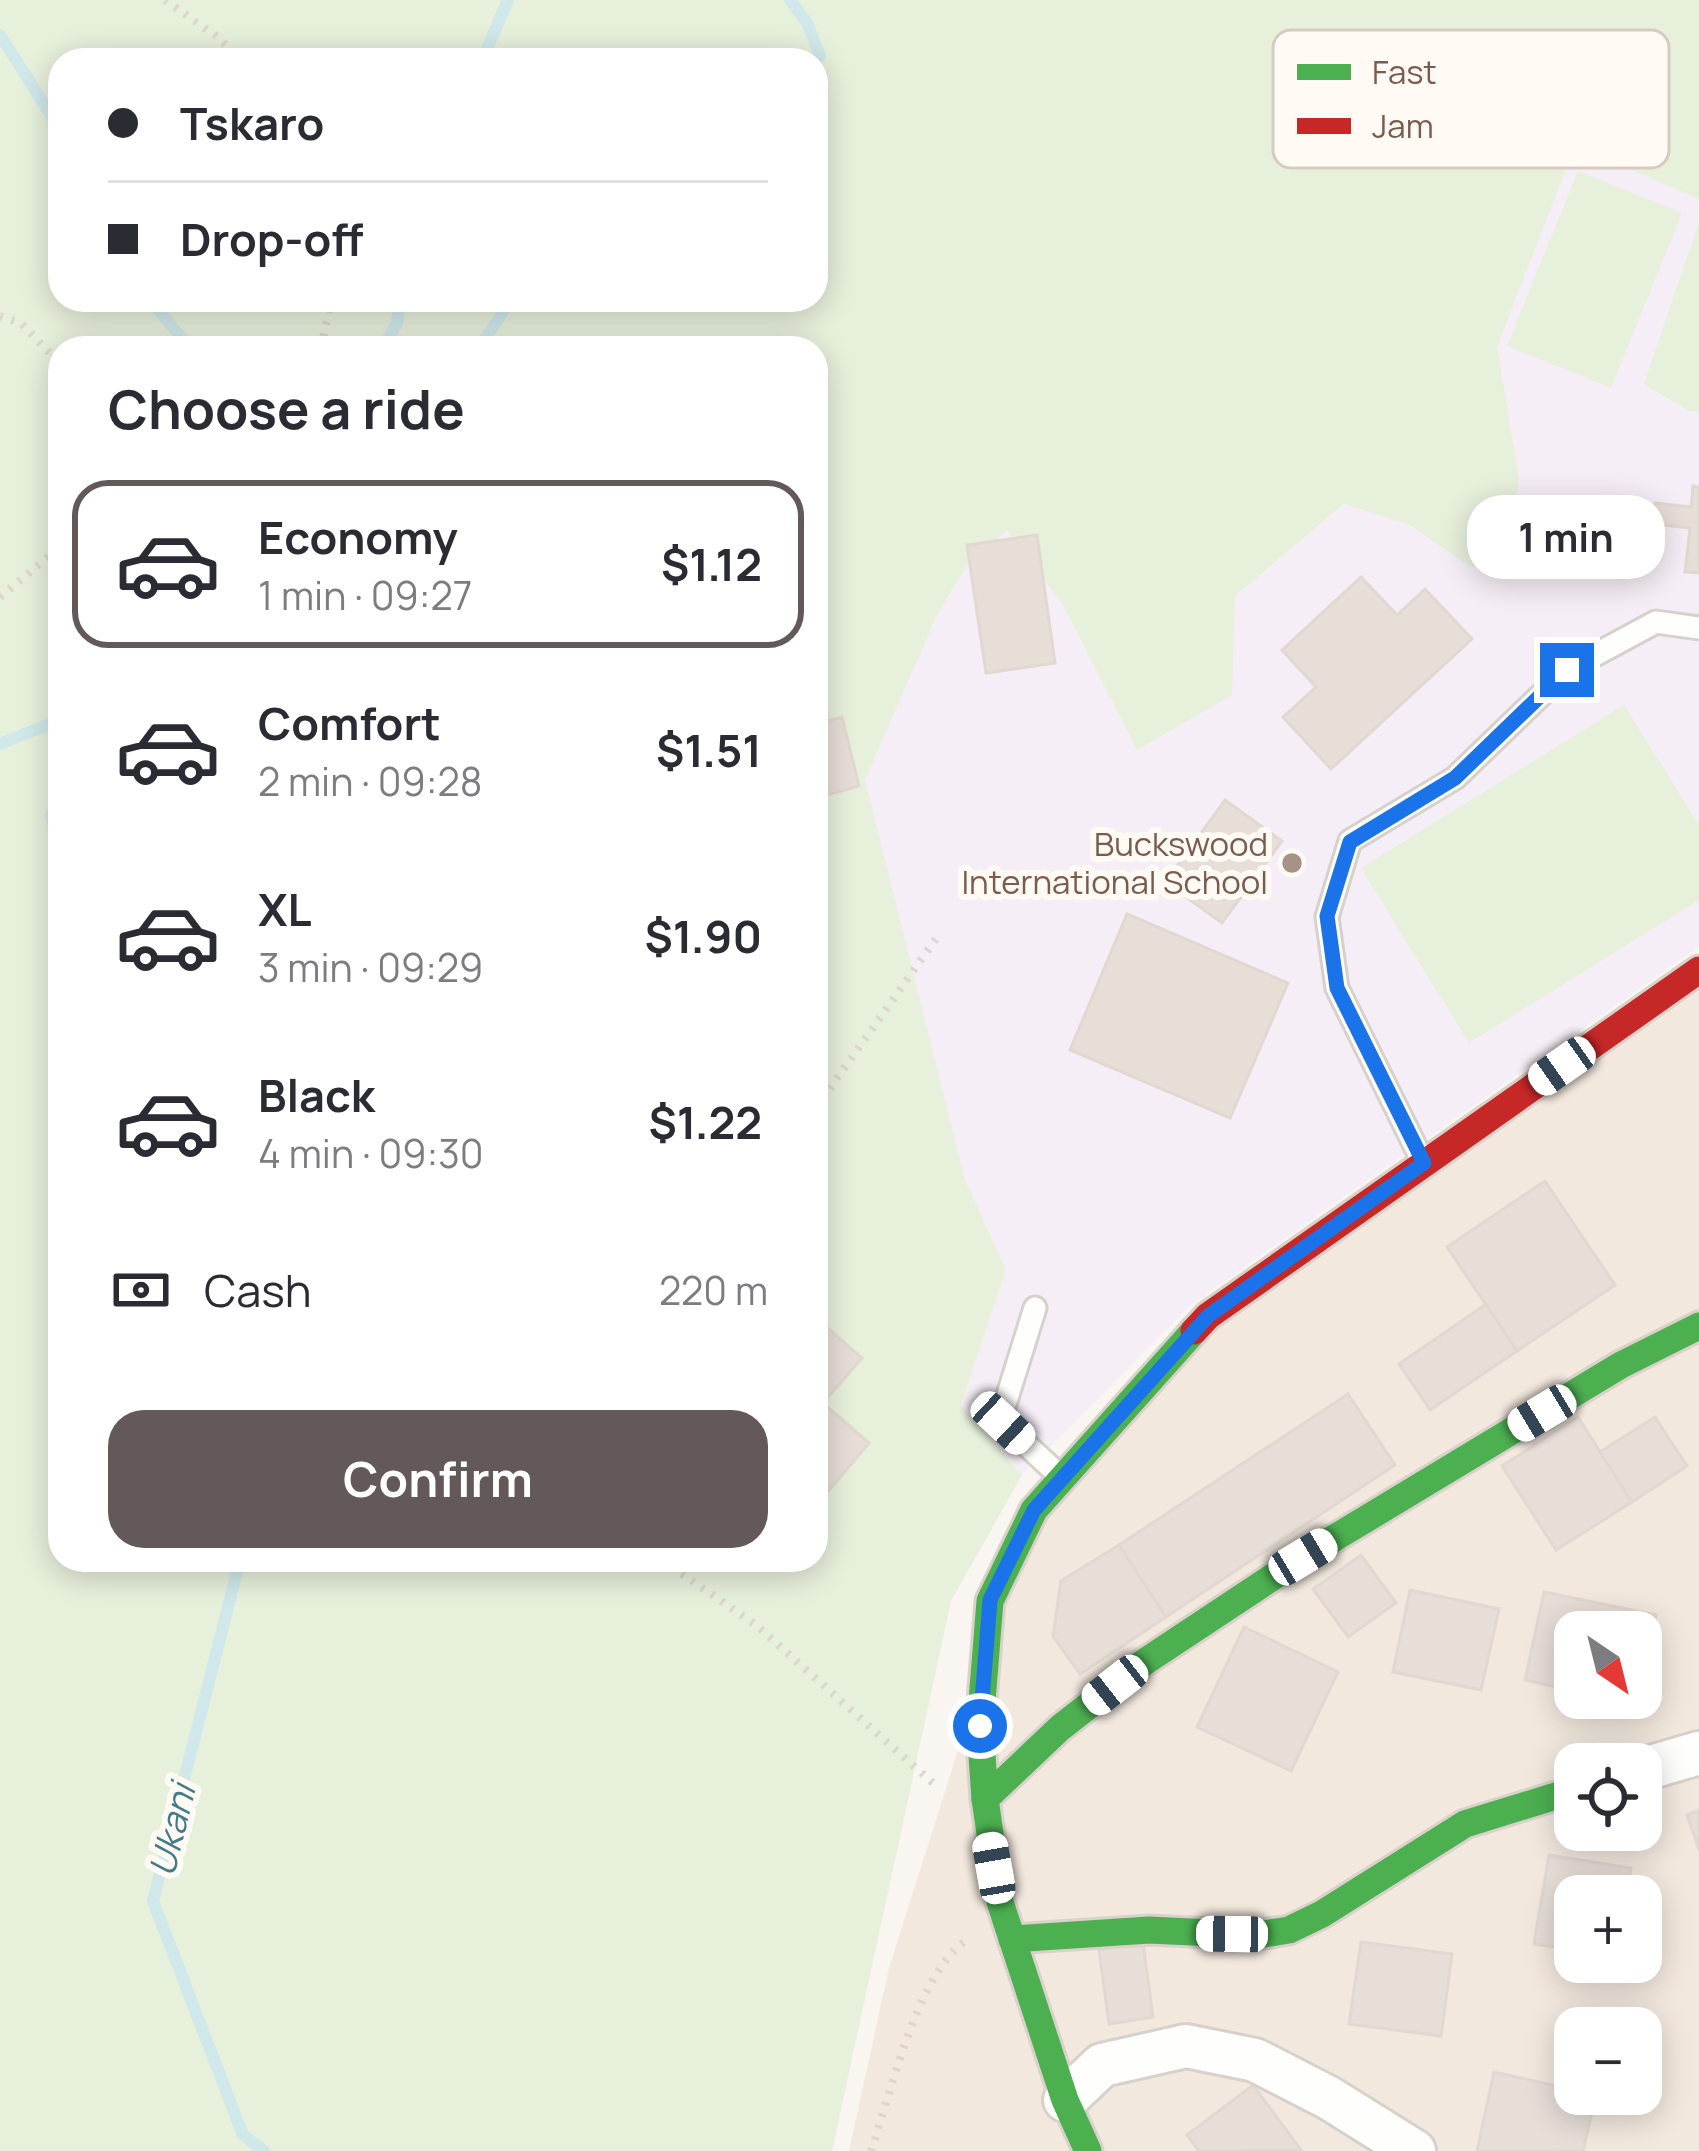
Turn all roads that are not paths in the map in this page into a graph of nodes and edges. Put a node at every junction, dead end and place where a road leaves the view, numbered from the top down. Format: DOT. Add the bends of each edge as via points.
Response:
graph roads {
  1 [pos="1699,628"];
  2 [pos="1699,970"];
  3 [pos="1424,1163"];
  4 [pos="1035,1308"];
  5 [pos="1699,1326"];
  6 [pos="1061,1478"];
  7 [pos="1699,1753"];
  8 [pos="1662,1764"];
  9 [pos="1554,1796"];
  10 [pos="985,1799"];
  11 [pos="1008,1926"];
  12 [pos="1065,2100"];
  13 [pos="1088,2151"];
  14 [pos="1414,2151"];
  1 -- 3 [label="lane" via="1656,622 1567,670 1455,778 1350,842 1327,916 1337,988"];
  2 -- 3 [label="main road"];
  3 -- 6 [label="main road" via="1208,1316"];
  4 -- 6 [label="lane" via="1001,1417"];
  5 -- 10 [label="main road" via="1422,1485 1142,1663"];
  6 -- 10 [label="main road" via="1034,1510 990,1600 980,1726"];
  7 -- 8 [label="street"];
  9 -- 11 [label="main road" via="1465,1824 1289,1930"];
  10 -- 11 [label="main road"];
  11 -- 12 [label="main road"];
  12 -- 13 [label="main road"];
  12 -- 14 [label="street" via="1102,2065 1186,2045 1255,2060"];
}
